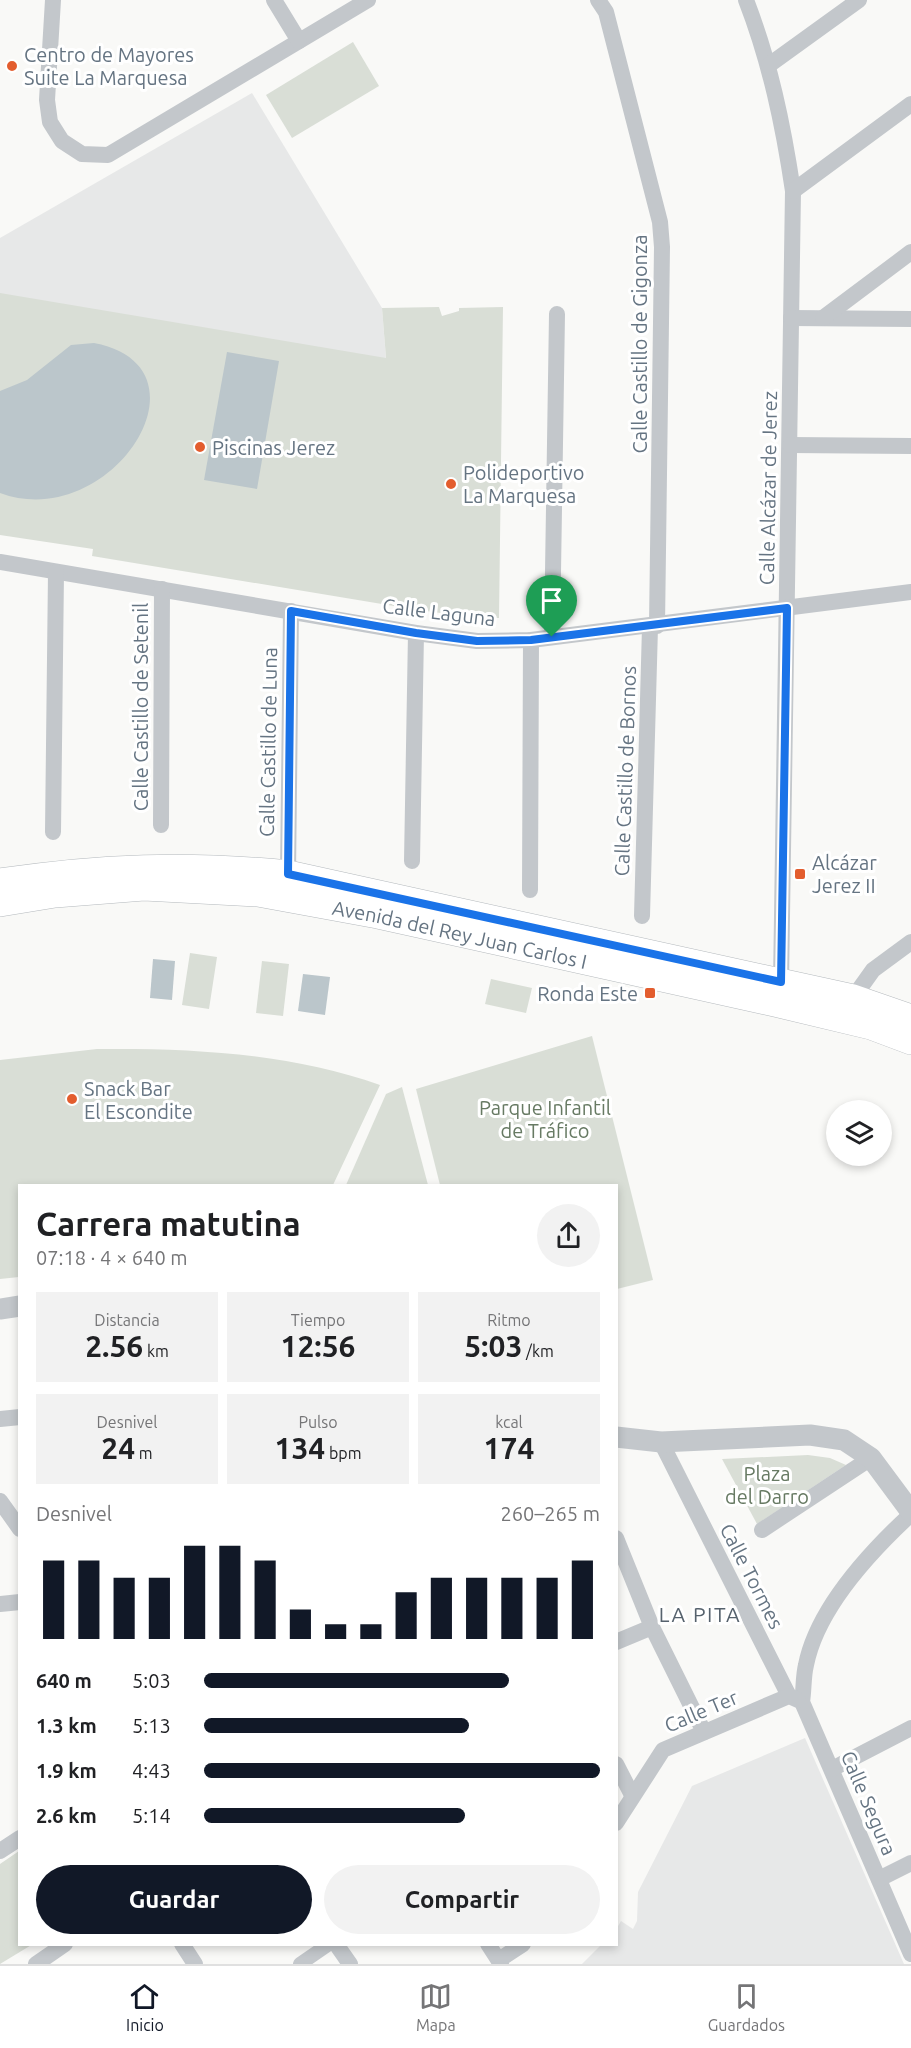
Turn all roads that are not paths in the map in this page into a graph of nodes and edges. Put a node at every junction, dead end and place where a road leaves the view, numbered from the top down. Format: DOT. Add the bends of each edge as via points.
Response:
graph roads {
  1 [pos="53,0"];
  2 [pos="274,0"];
  3 [pos="368,0"];
  4 [pos="598,0"];
  5 [pos="746,0"];
  6 [pos="859,0"];
  7 [pos="299,41"];
  8 [pos="769,65"];
  9 [pos="911,104"];
  10 [pos="793,190"];
  11 [pos="911,252"];
  12 [pos="557,314"];
  13 [pos="791,318"];
  14 [pos="823,318"];
  15 [pos="911,319"];
  16 [pos="790,445"];
  17 [pos="911,446"];
  18 [pos="0,562"];
  19 [pos="56,572"];
  20 [pos="162,589"];
  21 [pos="911,592"];
  22 [pos="787,608"];
  23 [pos="291,611"];
  24 [pos="654,626"];
  25 [pos="416,633"];
  26 [pos="552,637"];
  27 [pos="531,640"];
  28 [pos="161,825"];
  29 [pos="53,832"];
  30 [pos="412,861"];
  31 [pos="288,874"];
  32 [pos="0,882"];
  33 [pos="530,890"];
  34 [pos="0,903"];
  35 [pos="642,916"];
  36 [pos="911,942"];
  37 [pos="781,982"];
  38 [pos="853,998"];
  39 [pos="911,1018"];
  40 [pos="911,1041"];
  41 [pos="18,1306"];
  42 [pos="0,1309"];
  43 [pos="18,1417"];
  44 [pos="0,1419"];
  45 [pos="618,1437"];
  46 [pos="661,1442"];
  47 [pos="872,1458"];
  48 [pos="0,1501"];
  49 [pos="911,1513"];
  50 [pos="18,1526"];
  51 [pos="762,1530"];
  52 [pos="618,1543"];
  53 [pos="18,1602"];
  54 [pos="0,1604"];
  55 [pos="652,1627"];
  56 [pos="618,1641"];
  57 [pos="796,1699"];
  58 [pos="911,1728"];
  59 [pos="704,1731"];
  60 [pos="618,1768"];
  61 [pos="832,1769"];
  62 [pos="632,1795"];
  63 [pos="618,1820"];
  64 [pos="18,1839"];
  65 [pos="0,1851"];
  66 [pos="911,1863"];
  67 [pos="879,1879"];
  68 [pos="62,1946"];
  69 [pos="183,1946"];
  70 [pos="326,1946"];
  71 [pos="337,1946"];
  72 [pos="489,1946"];
  73 [pos="520,1946"];
  74 [pos="911,1954"];
  75 [pos="500,1962"];
  76 [pos="36,1964"];
  77 [pos="195,1964"];
  78 [pos="300,1964"];
  79 [pos="350,1964"];
  1 -- 7 [label="street" via="47,100 50,122 62,141 82,154 108,155"];
  2 -- 7 [label="street"];
  3 -- 7 [label="street"];
  4 -- 24 [label="street, Calle Castillo de Gigonza" via="606,12 660,222"];
  5 -- 8 [label="street, Calle Alcázar de Jerez"];
  6 -- 8 [label="street"];
  8 -- 10 [label="street, Calle Alcázar de Jerez" via="783,122"];
  9 -- 10 [label="street"];
  10 -- 13 [label="street, Calle Alcázar de Jerez"];
  11 -- 14 [label="street"];
  12 -- 26 [label="street"];
  13 -- 14 [label="street"];
  13 -- 16 [label="street, Calle Alcázar de Jerez"];
  14 -- 15 [label="street"];
  16 -- 17 [label="street"];
  16 -- 22 [label="street, Calle Alcázar de Jerez"];
  18 -- 19 [label="street, Calle Laguna"];
  19 -- 20 [label="street, Calle Laguna"];
  19 -- 29 [label="street"];
  20 -- 23 [label="street, Calle Laguna"];
  20 -- 28 [label="street, Calle Castillo de Setenil"];
  21 -- 22 [label="street, Calle Laguna"];
  22 -- 24 [label="street, Calle Laguna"];
  22 -- 37 [label="street, Calle Alcázar de Jerez"];
  23 -- 25 [label="street, Calle Laguna"];
  23 -- 31 [label="street, Calle Castillo de Luna"];
  24 -- 26 [label="street, Calle Laguna"];
  24 -- 35 [label="street, Calle Castillo de Bornos"];
  25 -- 27 [label="street, Calle Laguna" via="477,641"];
  25 -- 30 [label="street"];
  26 -- 27 [label="street, Calle Laguna"];
  27 -- 33 [label="street"];
  31 -- 32 [label="main road, Avenida del Rey Juan Carlos I" via="165,867 73,871"];
  31 -- 37 [label="main road, Avenida del Rey Juan Carlos I"];
  34 -- 40 [label="main road, Avenida del Rey Juan Carlos I" via="144,887 258,893 378,915 775,1003 871,1026"];
  36 -- 38 [label="street" via="873,970"];
  37 -- 38 [label="main road, Avenida del Rey Juan Carlos I"];
  38 -- 39 [label="main road, Avenida del Rey Juan Carlos I"];
  41 -- 42 [label="street"];
  43 -- 44 [label="street"];
  45 -- 46 [label="street"];
  46 -- 47 [label="street" via="810,1435 844,1440"];
  46 -- 57 [label="street, Calle Tormes"];
  47 -- 49 [label="street"];
  47 -- 51 [label="street"];
  48 -- 50 [label="street"];
  49 -- 57 [label="street" via="873,1552 835,1601 817,1633"];
  52 -- 55 [label="street"];
  53 -- 54 [label="street"];
  55 -- 56 [label="street"];
  55 -- 59 [label="street"];
  57 -- 59 [label="street, Calle Ter"];
  57 -- 61 [label="street, Calle Segura"];
  58 -- 61 [label="street"];
  59 -- 62 [label="street, Calle Ter" via="663,1750"];
  60 -- 62 [label="street"];
  61 -- 67 [label="street, Calle Segura"];
  62 -- 63 [label="street, Calle Ter"];
  64 -- 65 [label="street"];
  66 -- 67 [label="street"];
  67 -- 74 [label="street, Calle Segura"];
  68 -- 76 [label="street"];
  69 -- 77 [label="street"];
  70 -- 78 [label="street"];
  71 -- 79 [label="street"];
  72 -- 75 [label="street"];
  73 -- 75 [label="street"];
}
